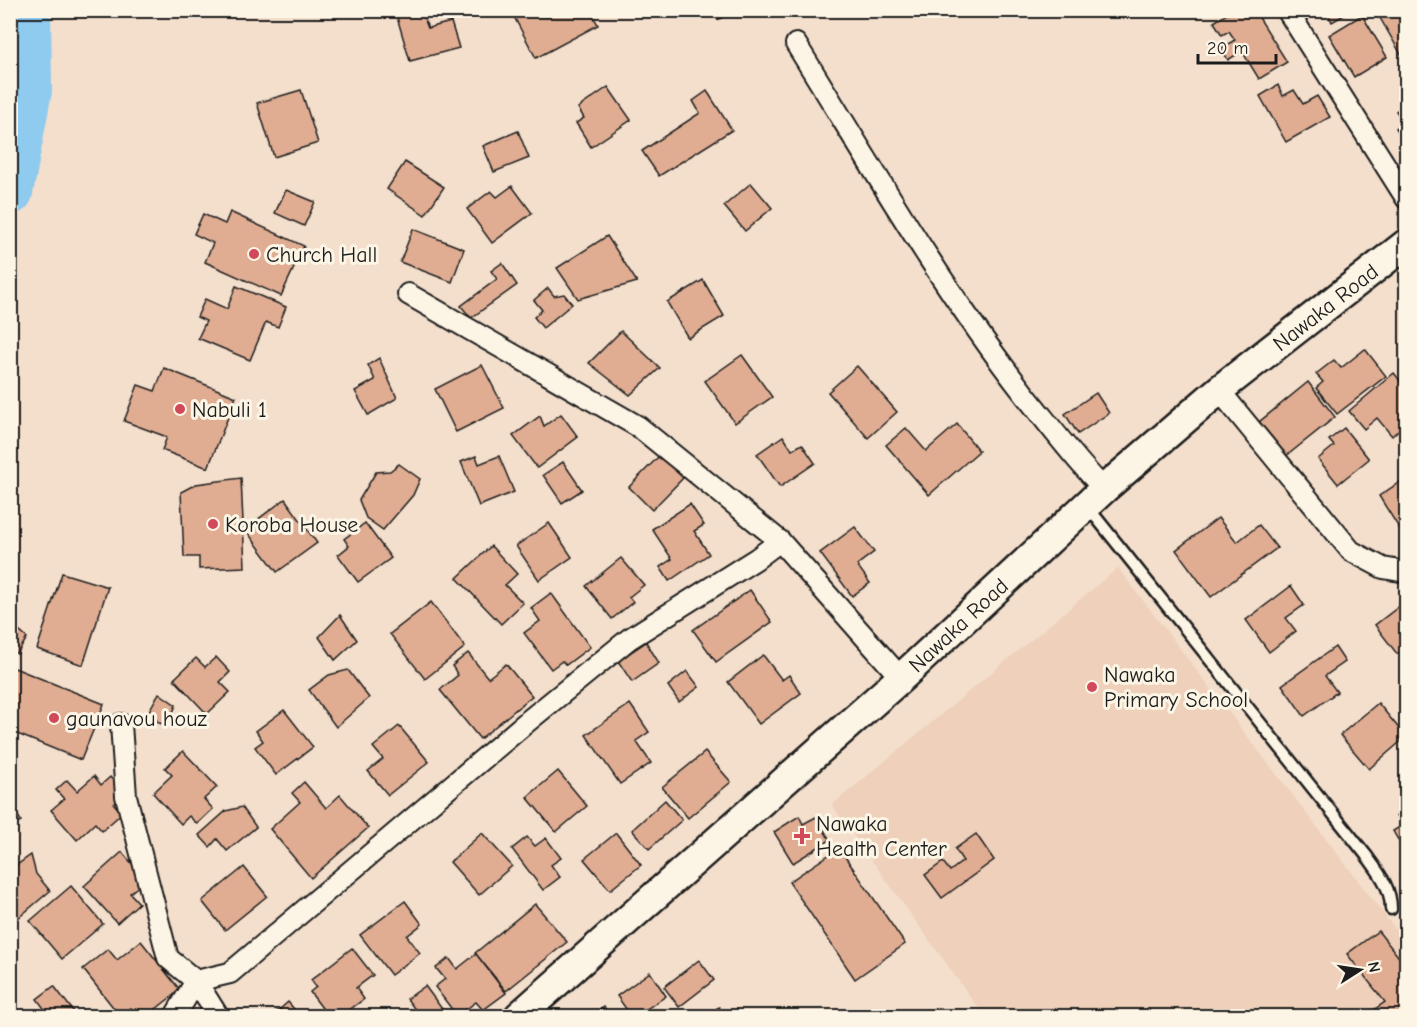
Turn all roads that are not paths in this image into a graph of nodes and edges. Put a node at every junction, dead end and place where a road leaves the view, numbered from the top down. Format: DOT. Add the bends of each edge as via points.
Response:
graph roads {
  1 [pos="1287,10"];
  2 [pos="796,44"];
  3 [pos="1407,198"];
  4 [pos="1407,244"];
  5 [pos="408,294"];
  6 [pos="1219,390"];
  7 [pos="1096,497"];
  8 [pos="780,541"];
  9 [pos="1407,572"];
  10 [pos="901,678"];
  11 [pos="121,724"];
  12 [pos="1391,909"];
  13 [pos="196,981"];
  14 [pos="175,1017"];
  15 [pos="218,1017"];
  16 [pos="519,1017"];
  1 -- 3 [label="street"];
  2 -- 7 [label="street" via="938,274 1079,464"];
  4 -- 6 [label="street, Nawaka Road"];
  5 -- 8 [label="street" via="639,427"];
  6 -- 7 [label="street, Nawaka Road"];
  6 -- 9 [label="street" via="1352,551 1383,568"];
  7 -- 10 [label="street, Nawaka Road"];
  7 -- 12 [label="lane" via="1383,878 1391,895"];
  8 -- 10 [label="street"];
  8 -- 13 [label="street" via="629,639 230,973"];
  10 -- 16 [label="street, Nawaka Road"];
  11 -- 13 [label="street" via="126,796 168,958"];
  13 -- 14 [label="street"];
  13 -- 15 [label="street"];
}
